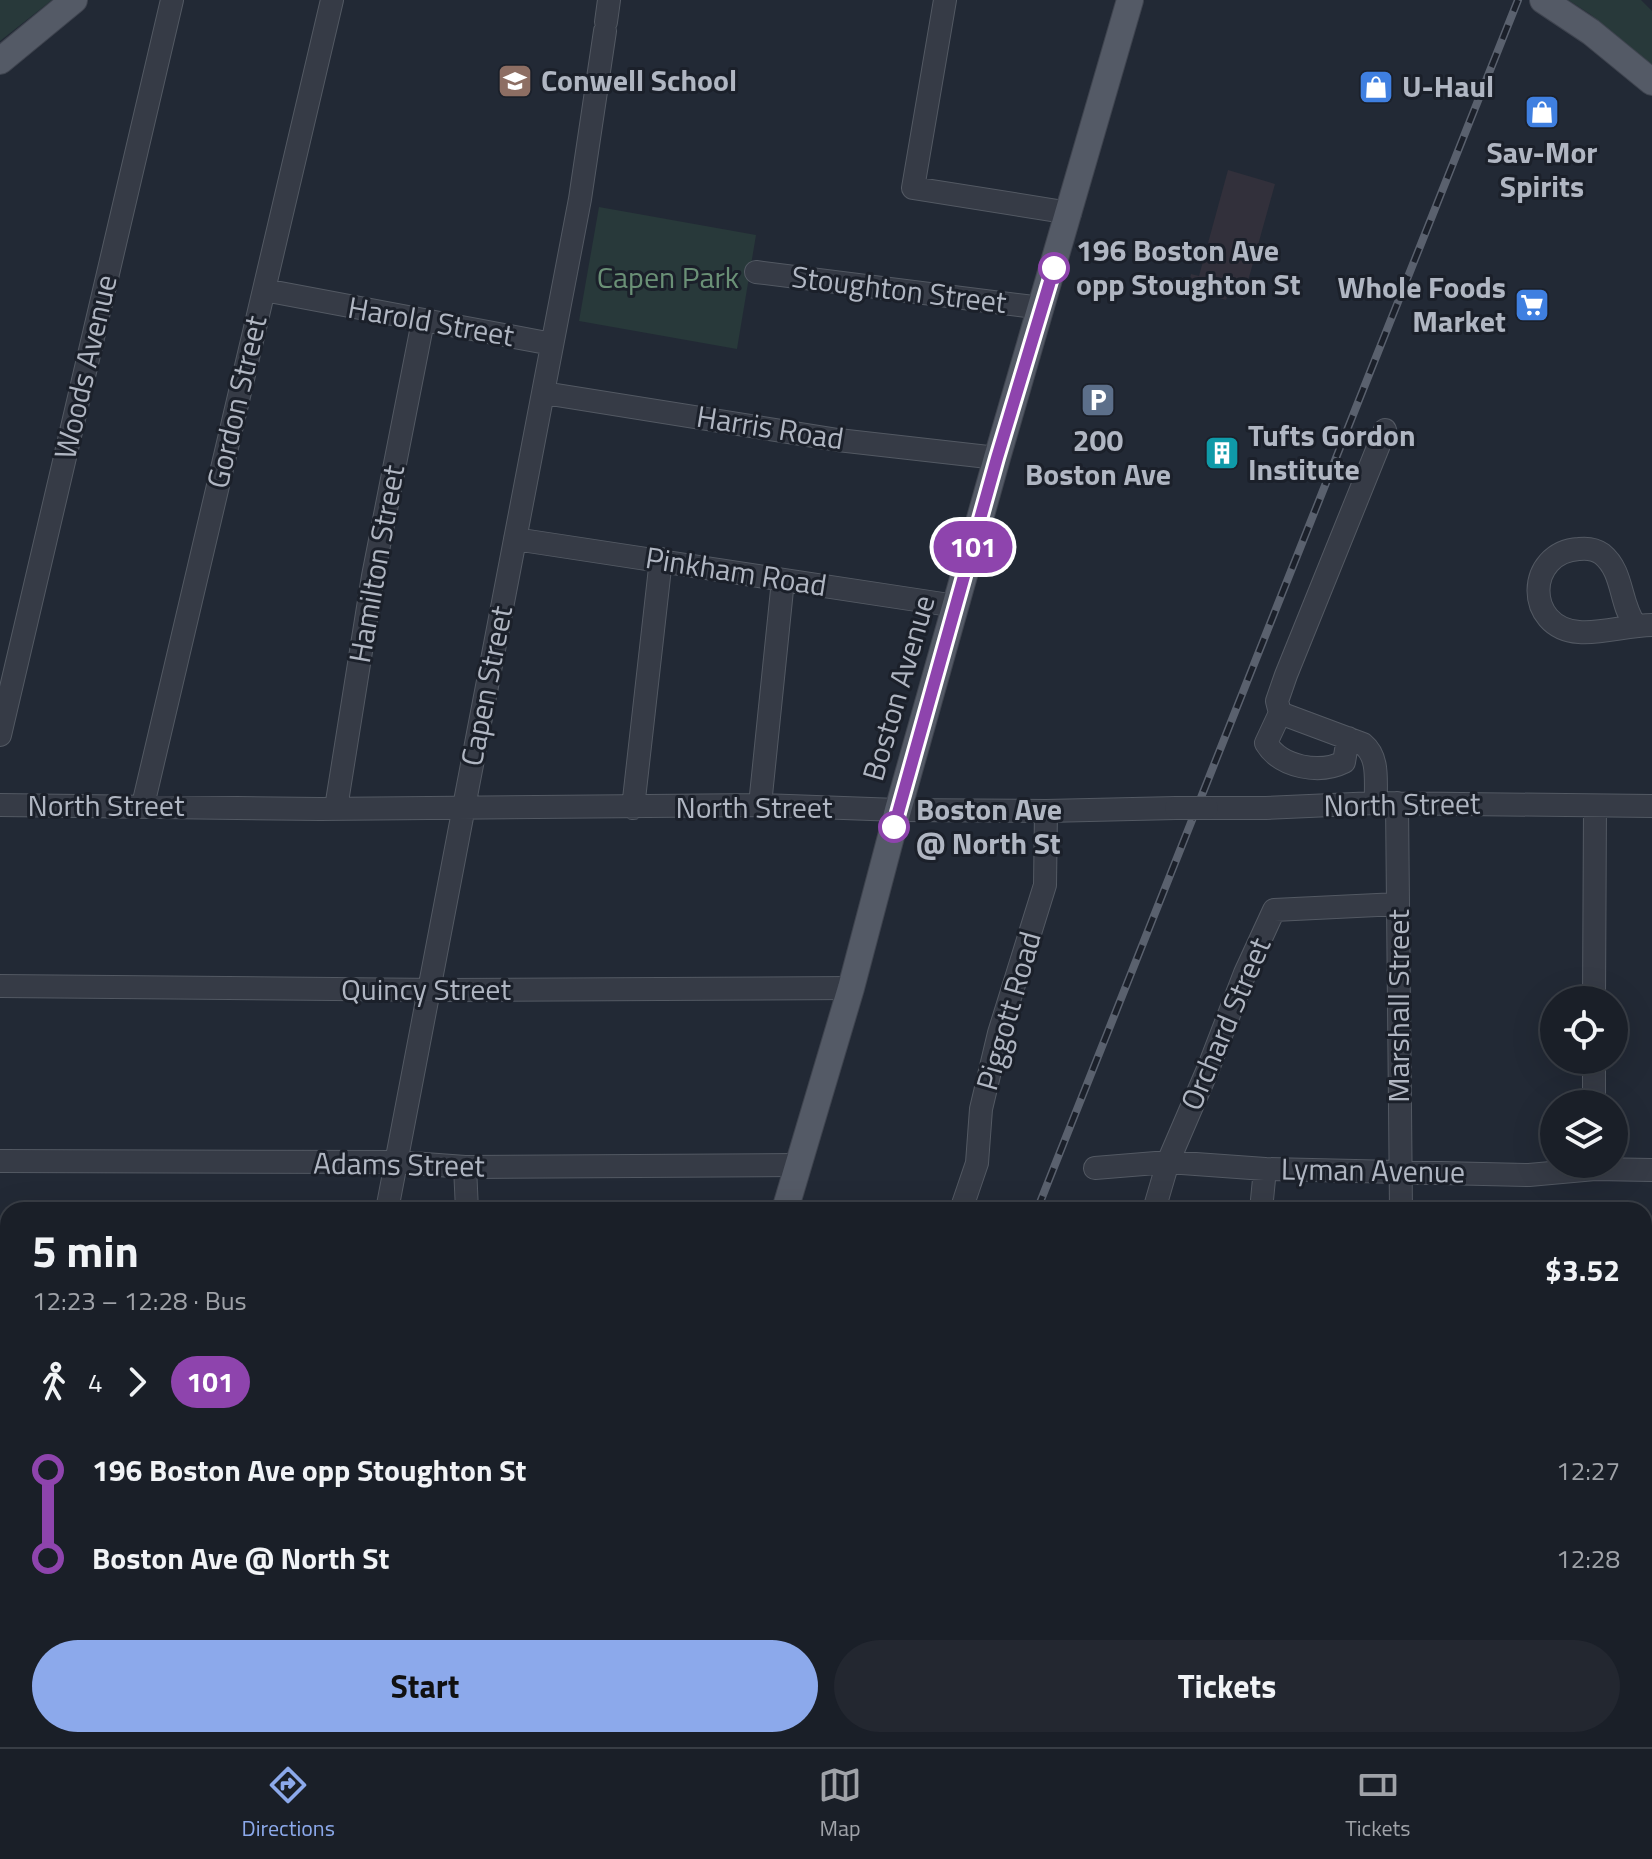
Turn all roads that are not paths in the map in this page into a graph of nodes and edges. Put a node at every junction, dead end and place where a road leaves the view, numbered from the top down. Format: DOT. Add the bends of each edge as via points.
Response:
graph roads {
  1 [pos="74,0"];
  2 [pos="172,0"];
  3 [pos="332,0"];
  4 [pos="945,0"];
  5 [pos="1130,0"];
  6 [pos="1543,0"];
  7 [pos="607,18"];
  8 [pos="0,61"];
  9 [pos="1652,82"];
  10 [pos="1070,213"];
  11 [pos="756,272"];
  12 [pos="264,290"];
  13 [pos="1042,308"];
  14 [pos="423,321"];
  15 [pos="552,344"];
  16 [pos="544,393"];
  17 [pos="1385,430"];
  18 [pos="997,458"];
  19 [pos="515,539"];
  20 [pos="661,559"];
  21 [pos="783,580"];
  22 [pos="956,606"];
  23 [pos="1643,625"];
  24 [pos="1280,713"];
  25 [pos="0,735"];
  26 [pos="1348,738"];
  27 [pos="1386,803"];
  28 [pos="0,805"];
  29 [pos="143,805"];
  30 [pos="760,805"];
  31 [pos="1595,806"];
  32 [pos="1652,806"];
  33 [pos="464,807"];
  34 [pos="336,808"];
  35 [pos="633,808"];
  36 [pos="898,810"];
  37 [pos="1046,811"];
  38 [pos="1398,904"];
  39 [pos="0,986"];
  40 [pos="1594,986"];
  41 [pos="851,988"];
  42 [pos="429,990"];
  43 [pos="0,1161"];
  44 [pos="398,1162"];
  45 [pos="1168,1162"];
  46 [pos="797,1165"];
  47 [pos="465,1167"];
  48 [pos="1095,1168"];
  49 [pos="1265,1169"];
  50 [pos="1628,1169"];
  51 [pos="1401,1170"];
  52 [pos="1652,1170"];
  53 [pos="1540,1174"];
  54 [pos="389,1202"];
  55 [pos="467,1202"];
  56 [pos="787,1202"];
  57 [pos="964,1202"];
  58 [pos="1156,1202"];
  59 [pos="1262,1202"];
  60 [pos="1401,1202"];
  1 -- 8 [label="main road"];
  2 -- 25 [label="street, Woods Avenue"];
  3 -- 12 [label="street, Gordon Street"];
  4 -- 10 [label="street" via="913,188"];
  5 -- 10 [label="main road, Boston Avenue"];
  6 -- 9 [label="main road"];
  7 -- 15 [label="street, Capen Street" via="587,161"];
  10 -- 13 [label="main road, Boston Avenue"];
  11 -- 13 [label="street, Stoughton Street"];
  12 -- 14 [label="street, Harold Street"];
  12 -- 29 [label="street, Gordon Street"];
  13 -- 18 [label="main road, Boston Avenue"];
  14 -- 15 [label="street, Harold Street"];
  14 -- 34 [label="street, Hamilton Street" via="373,576"];
  15 -- 16 [label="street, Capen Street"];
  16 -- 18 [label="street, Harris Road" via="838,440"];
  16 -- 19 [label="street, Capen Street"];
  17 -- 24 [label="street" via="1286,675 1277,701"];
  18 -- 22 [label="main road, Boston Avenue"];
  19 -- 20 [label="street, Pinkham Road"];
  19 -- 33 [label="street, Capen Street"];
  20 -- 21 [label="street, Pinkham Road"];
  20 -- 35 [label="street"];
  21 -- 22 [label="street, Pinkham Road"];
  21 -- 30 [label="street"];
  22 -- 36 [label="main road, Boston Avenue"];
  23 -- 23 [label="street" via="1626,613 1614,568 1596,550 1562,553 1545,567 1539,601 1548,619 1561,628 1580,632"];
  24 -- 26 [label="street"];
  24 -- 26 [label="street" via="1266,743 1290,763 1329,769 1344,762"];
  26 -- 27 [label="street, Marshall Street" via="1372,751"];
  27 -- 31 [label="street, North Street"];
  27 -- 37 [label="street, North Street, bridge"];
  27 -- 38 [label="street, Marshall Street"];
  28 -- 29 [label="street, North Street"];
  29 -- 34 [label="street, North Street"];
  30 -- 35 [label="street, North Street"];
  30 -- 36 [label="street, North Street"];
  31 -- 32 [label="street, North Street"];
  31 -- 40 [label="street"];
  33 -- 34 [label="street, North Street"];
  33 -- 35 [label="street, North Street"];
  33 -- 42 [label="street, Capen Street"];
  36 -- 37 [label="street, North Street"];
  36 -- 41 [label="main road, Boston Avenue"];
  37 -- 57 [label="street, Piggott Road" via="1045,885 999,1033 981,1109 977,1163"];
  38 -- 45 [label="street, Orchard Street" via="1274,910"];
  38 -- 51 [label="street, Marshall Street"];
  39 -- 42 [label="street, Quincy Street"];
  41 -- 42 [label="street, Quincy Street"];
  41 -- 46 [label="main road, Boston Avenue"];
  42 -- 44 [label="street, Capen Street"];
  43 -- 44 [label="street, Adams Street"];
  44 -- 47 [label="street, Adams Street"];
  44 -- 54 [label="street, Capen Street"];
  45 -- 48 [label="street, Lyman Avenue"];
  45 -- 49 [label="street, Lyman Avenue"];
  45 -- 58 [label="street, Orchard Street"];
  46 -- 47 [label="street, Adams Street"];
  46 -- 56 [label="main road, Boston Avenue"];
  47 -- 55 [label="street"];
  49 -- 51 [label="street, Lyman Avenue"];
  49 -- 59 [label="street"];
  50 -- 52 [label="street, Lyman Avenue"];
  51 -- 53 [label="street, Lyman Avenue"];
  51 -- 60 [label="street, Marshall Street"];
}
